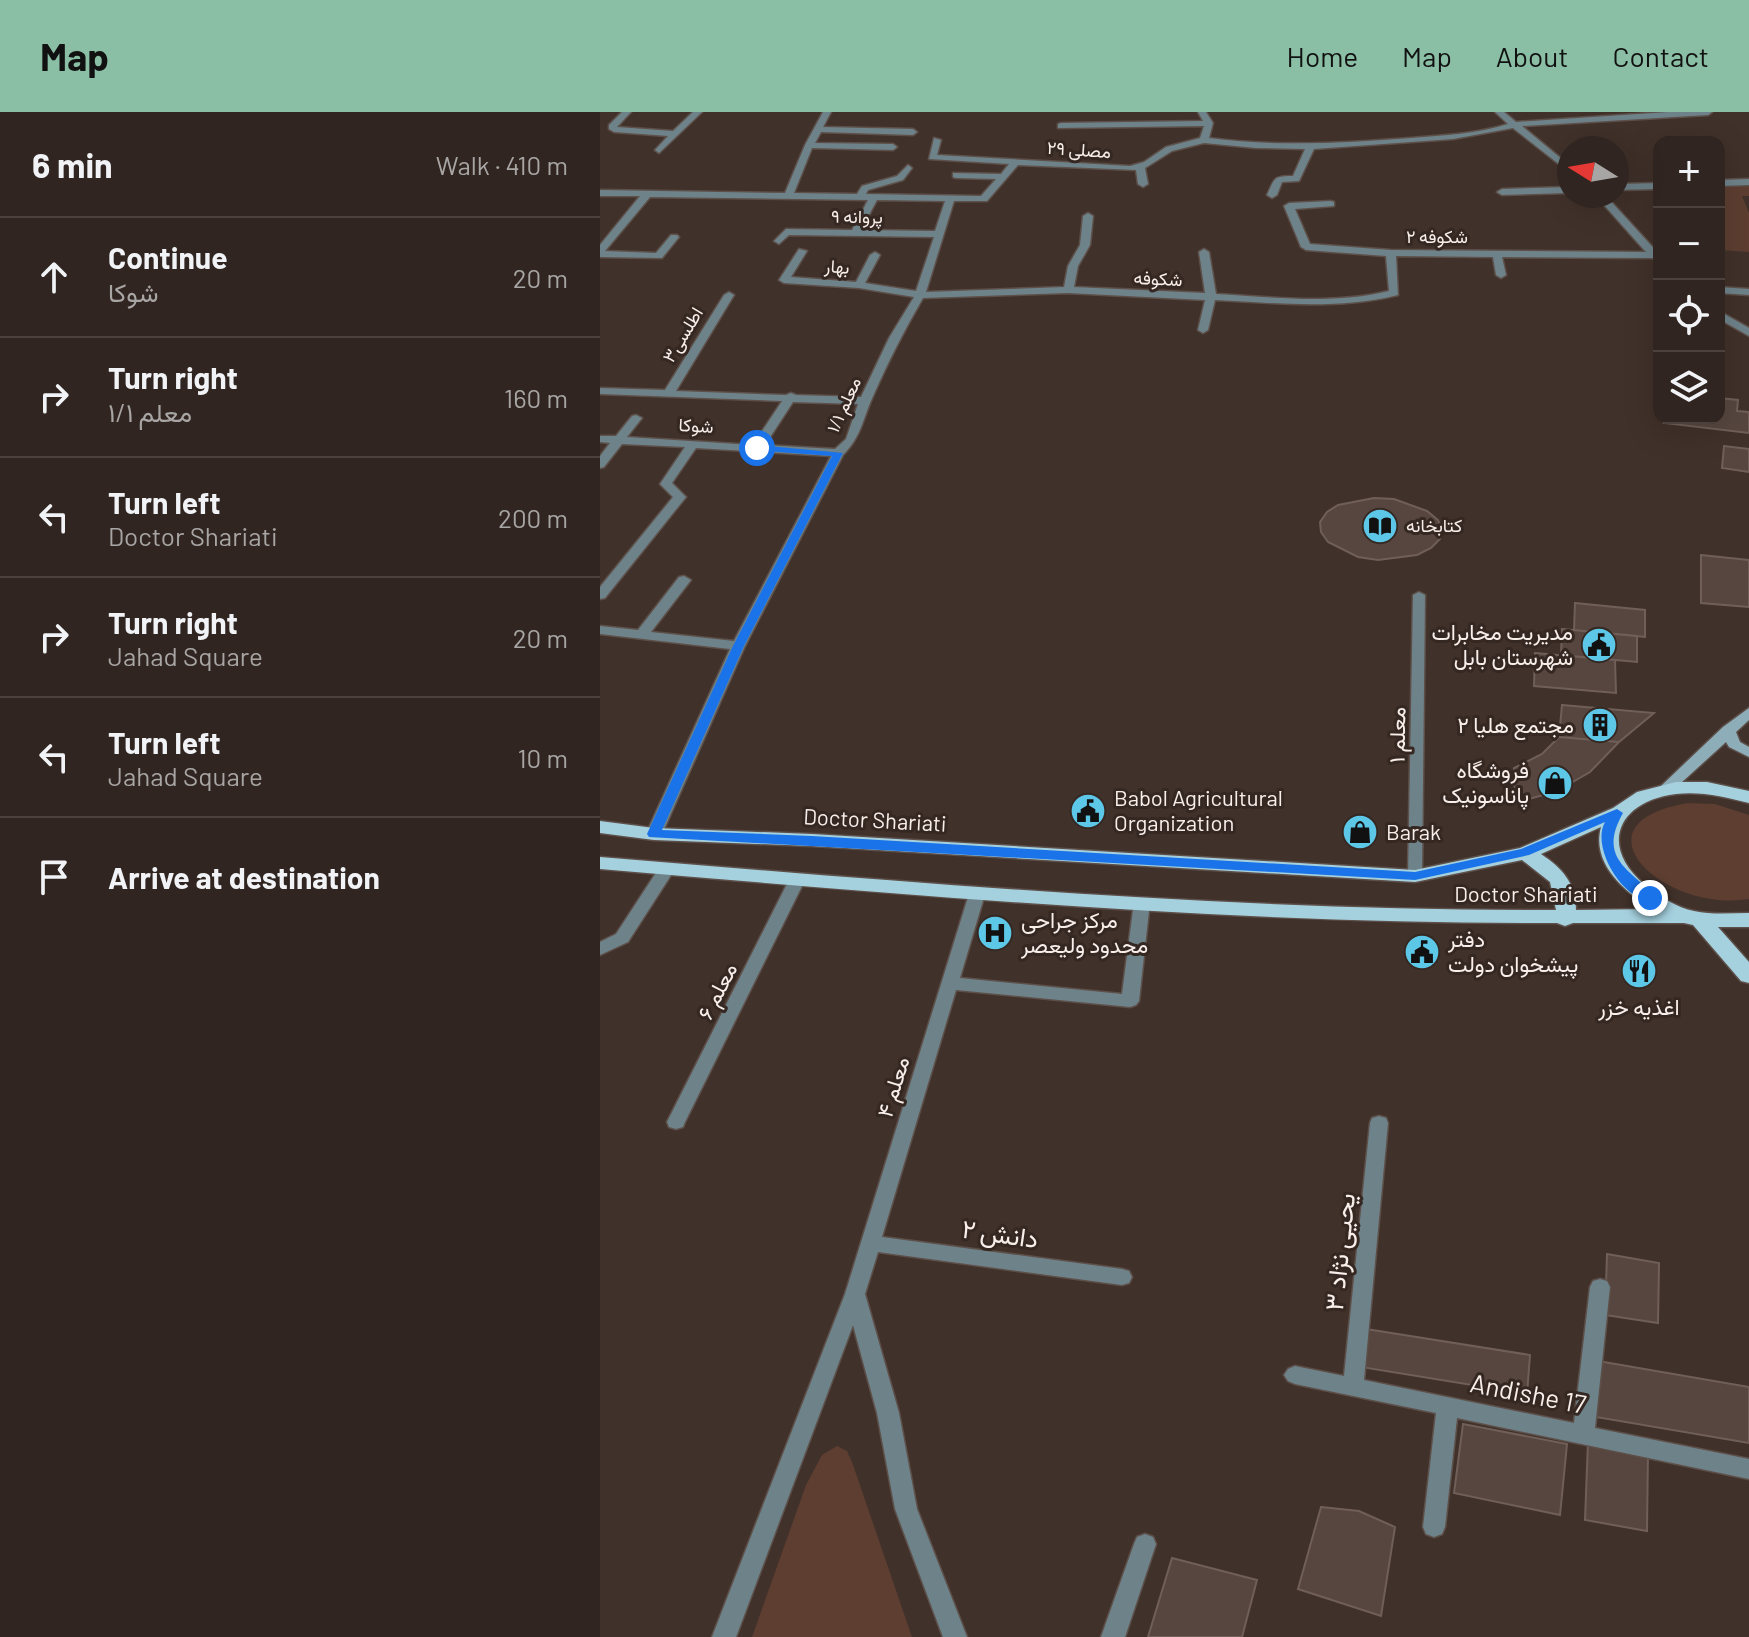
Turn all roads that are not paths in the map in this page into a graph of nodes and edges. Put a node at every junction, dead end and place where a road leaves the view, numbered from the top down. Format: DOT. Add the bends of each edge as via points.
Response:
graph roads {
  1 [pos="627,112"];
  2 [pos="698,112"];
  3 [pos="827,112"];
  4 [pos="1202,112"];
  5 [pos="1499,112"];
  6 [pos="1708,112"];
  7 [pos="1209,123"];
  8 [pos="1517,124"];
  9 [pos="1061,126"];
  10 [pos="817,129"];
  11 [pos="913,132"];
  12 [pos="674,134"];
  13 [pos="937,140"];
  14 [pos="1204,140"];
  15 [pos="809,145"];
  16 [pos="1311,146"];
  17 [pos="893,147"];
  18 [pos="659,150"];
  19 [pos="1557,159"];
  20 [pos="961,161"];
  21 [pos="1016,162"];
  22 [pos="1140,166"];
  23 [pos="908,168"];
  24 [pos="956,175"];
  25 [pos="1005,177"];
  26 [pos="1749,182"];
  27 [pos="1725,183"];
  28 [pos="1143,184"];
  29 [pos="948,186"];
  30 [pos="1653,186"];
  31 [pos="1629,187"];
  32 [pos="1557,190"];
  33 [pos="1502,192"];
  34 [pos="600,193"];
  35 [pos="647,194"];
  36 [pos="789,195"];
  37 [pos="1272,195"];
  38 [pos="859,198"];
  39 [pos="874,198"];
  40 [pos="950,200"];
  41 [pos="1331,204"];
  42 [pos="1612,208"];
  43 [pos="1088,216"];
  44 [pos="855,233"];
  45 [pos="939,234"];
  46 [pos="674,237"];
  47 [pos="1433,238"];
  48 [pos="779,241"];
  49 [pos="802,251"];
  50 [pos="600,252"];
  51 [pos="1204,252"];
  52 [pos="1391,253"];
  53 [pos="1438,253"];
  54 [pos="1497,254"];
  55 [pos="875,255"];
  56 [pos="1653,255"];
  57 [pos="1653,258"];
  58 [pos="1501,275"];
  59 [pos="828,283"];
  60 [pos="859,285"];
  61 [pos="1068,290"];
  62 [pos="1725,290"];
  63 [pos="1749,292"];
  64 [pos="729,295"];
  65 [pos="920,295"];
  66 [pos="1211,297"];
  67 [pos="818,299"];
  68 [pos="1725,318"];
  69 [pos="1203,330"];
  70 [pos="1749,333"];
  71 [pos="600,391"];
  72 [pos="668,395"];
  73 [pos="791,396"];
  74 [pos="865,401"];
  75 [pos="636,418"];
  76 [pos="600,439"];
  77 [pos="619,440"];
  78 [pos="693,444"];
  79 [pos="757,448"];
  80 [pos="838,453"];
  81 [pos="600,464"];
  82 [pos="684,580"];
  83 [pos="600,595"];
  84 [pos="1419,595"];
  85 [pos="600,630"];
  86 [pos="641,635"];
  87 [pos="738,646"];
  88 [pos="1749,712"];
  89 [pos="1728,730"];
  90 [pos="1749,753"];
  91 [pos="1666,789"];
  92 [pos="1749,797"];
  93 [pos="1617,813"];
  94 [pos="600,827"];
  95 [pos="654,834"];
  96 [pos="1525,853"];
  97 [pos="600,863"];
  98 [pos="667,869"];
  99 [pos="1415,876"];
  100 [pos="797,880"];
  101 [pos="977,894"];
  102 [pos="1142,902"];
  103 [pos="1692,918"];
  104 [pos="1565,919"];
  105 [pos="1749,920"];
  106 [pos="600,949"];
  107 [pos="1749,976"];
  108 [pos="950,983"];
  109 [pos="676,1122"];
  110 [pos="1379,1123"];
  111 [pos="871,1243"];
  112 [pos="1122,1277"];
  113 [pos="1600,1287"];
  114 [pos="855,1294"];
  115 [pos="1295,1375"];
  116 [pos="1353,1387"];
  117 [pos="1448,1406"];
  118 [pos="1584,1433"];
  119 [pos="1749,1469"];
  120 [pos="1434,1527"];
  121 [pos="1145,1544"];
  122 [pos="724,1637"];
  123 [pos="955,1637"];
  124 [pos="1113,1637"];
  1 -- 12 [label="street" via="614,129"];
  2 -- 12 [label="street"];
  3 -- 10 [label="street"];
  4 -- 7 [label="street"];
  5 -- 8 [label="street"];
  6 -- 8 [label="street"];
  7 -- 9 [label="street"];
  7 -- 14 [label="street"];
  8 -- 16 [label="street" via="1490,133"];
  8 -- 19 [label="street"];
  10 -- 11 [label="street"];
  10 -- 15 [label="street"];
  12 -- 18 [label="street"];
  13 -- 20 [label="street, مصلی ۲۹" via="932,157"];
  14 -- 16 [label="street" via="1245,147"];
  14 -- 22 [label="street, مصلی ۲۹" via="1169,149"];
  15 -- 17 [label="street"];
  15 -- 36 [label="street"];
  16 -- 37 [label="street" via="1296,179 1279,179"];
  20 -- 21 [label="street, مصلی ۲۹"];
  20 -- 24 [label="street"];
  21 -- 22 [label="street, مصلی ۲۹"];
  21 -- 25 [label="street"];
  22 -- 28 [label="street"];
  23 -- 38 [label="street" via="900,178 865,188"];
  24 -- 25 [label="street"];
  24 -- 29 [label="street"];
  25 -- 40 [label="street" via="984,199"];
  26 -- 27 [label="street"];
  30 -- 31 [label="street"];
  32 -- 33 [label="street"];
  34 -- 35 [label="street"];
  35 -- 36 [label="street"];
  35 -- 50 [label="street"];
  36 -- 38 [label="street"];
  38 -- 39 [label="street"];
  39 -- 40 [label="street"];
  39 -- 44 [label="street"];
  40 -- 45 [label="street, معلم ۱/۱"];
  41 -- 52 [label="street, شکوفه ۲" via="1289,206 1306,247"];
  42 -- 56 [label="street"];
  43 -- 61 [label="street" via="1085,245"];
  44 -- 45 [label="street, پروانه ۹"];
  44 -- 48 [label="street, پروانه ۹" via="786,232"];
  45 -- 65 [label="street, معلم ۱/۱"];
  46 -- 50 [label="street" via="659,256"];
  47 -- 53 [label="street"];
  49 -- 59 [label="street, بهار" via="784,280"];
  51 -- 66 [label="street"];
  52 -- 53 [label="street, شکوفه ۲"];
  52 -- 66 [label="street, شکوفه" via="1394,293 1370,299"];
  53 -- 54 [label="street, شکوفه ۲"];
  54 -- 57 [label="street, شکوفه ۲"];
  54 -- 58 [label="street"];
  55 -- 60 [label="street"];
  59 -- 60 [label="street, بهار"];
  59 -- 67 [label="street"];
  60 -- 65 [label="street, بهار"];
  61 -- 65 [label="street, شکوفه"];
  61 -- 66 [label="street, شکوفه"];
  62 -- 63 [label="street"];
  64 -- 72 [label="street, اطلسی۳"];
  65 -- 74 [label="street, معلم ۱/۱"];
  66 -- 69 [label="street"];
  68 -- 70 [label="street"];
  71 -- 72 [label="street"];
  72 -- 73 [label="street"];
  73 -- 74 [label="street"];
  73 -- 79 [label="street"];
  74 -- 80 [label="street, معلم ۱/۱" via="851,440"];
  75 -- 77 [label="street"];
  76 -- 77 [label="street, شوکا"];
  77 -- 78 [label="street, شوکا"];
  77 -- 81 [label="street"];
  78 -- 79 [label="street, شوکا"];
  78 -- 83 [label="street" via="666,484 680,497"];
  79 -- 80 [label="street, شوکا"];
  80 -- 87 [label="street, معلم ۱/۱"];
  82 -- 86 [label="street"];
  84 -- 99 [label="lane, معلم ۱"];
  85 -- 86 [label="street"];
  86 -- 87 [label="street"];
  87 -- 95 [label="street, معلم ۱/۱"];
  88 -- 89 [label="main road"];
  89 -- 90 [label="main road" via="1734,744"];
  89 -- 91 [label="main road"];
  91 -- 92 [label="main road, Doctor Shariati" via="1707,788"];
  91 -- 93 [label="main road, Doctor Shariati" via="1630,802"];
  93 -- 96 [label="main road, Doctor Shariati"];
  93 -- 103 [label="main road" via="1607,837 1614,864 1640,890"];
  94 -- 95 [label="main road, Doctor Shariati"];
  95 -- 99 [label="main road, Doctor Shariati"];
  96 -- 99 [label="main road, Doctor Shariati"];
  96 -- 104 [label="main road" via="1562,882 1568,901"];
  97 -- 98 [label="main road, Doctor Shariati"];
  98 -- 100 [label="main road, Doctor Shariati"];
  98 -- 106 [label="street" via="622,938"];
  100 -- 101 [label="main road, Doctor Shariati"];
  100 -- 109 [label="street, معلم ۶"];
  101 -- 102 [label="main road, Doctor Shariati"];
  101 -- 108 [label="street, معلم ۴"];
  102 -- 104 [label="main road, Doctor Shariati" via="1401,917"];
  102 -- 108 [label="street" via="1130,1001"];
  103 -- 104 [label="main road, Doctor Shariati"];
  103 -- 105 [label="main road, Doctor Shariati"];
  103 -- 107 [label="main road"];
  108 -- 111 [label="street, معلم ۴"];
  110 -- 116 [label="street, یحیی نژاد ۳"];
  111 -- 112 [label="street, دانش ۲"];
  111 -- 114 [label="street, معلم ۴"];
  113 -- 118 [label="street"];
  114 -- 122 [label="street, معلم ۴"];
  114 -- 123 [label="street" via="888,1413 906,1509"];
  115 -- 116 [label="street, Andishe 17"];
  116 -- 117 [label="street, Andishe 17"];
  117 -- 118 [label="street, Andishe 17"];
  117 -- 120 [label="street"];
  118 -- 119 [label="street, Andishe 17"];
  121 -- 124 [label="street"];
}
